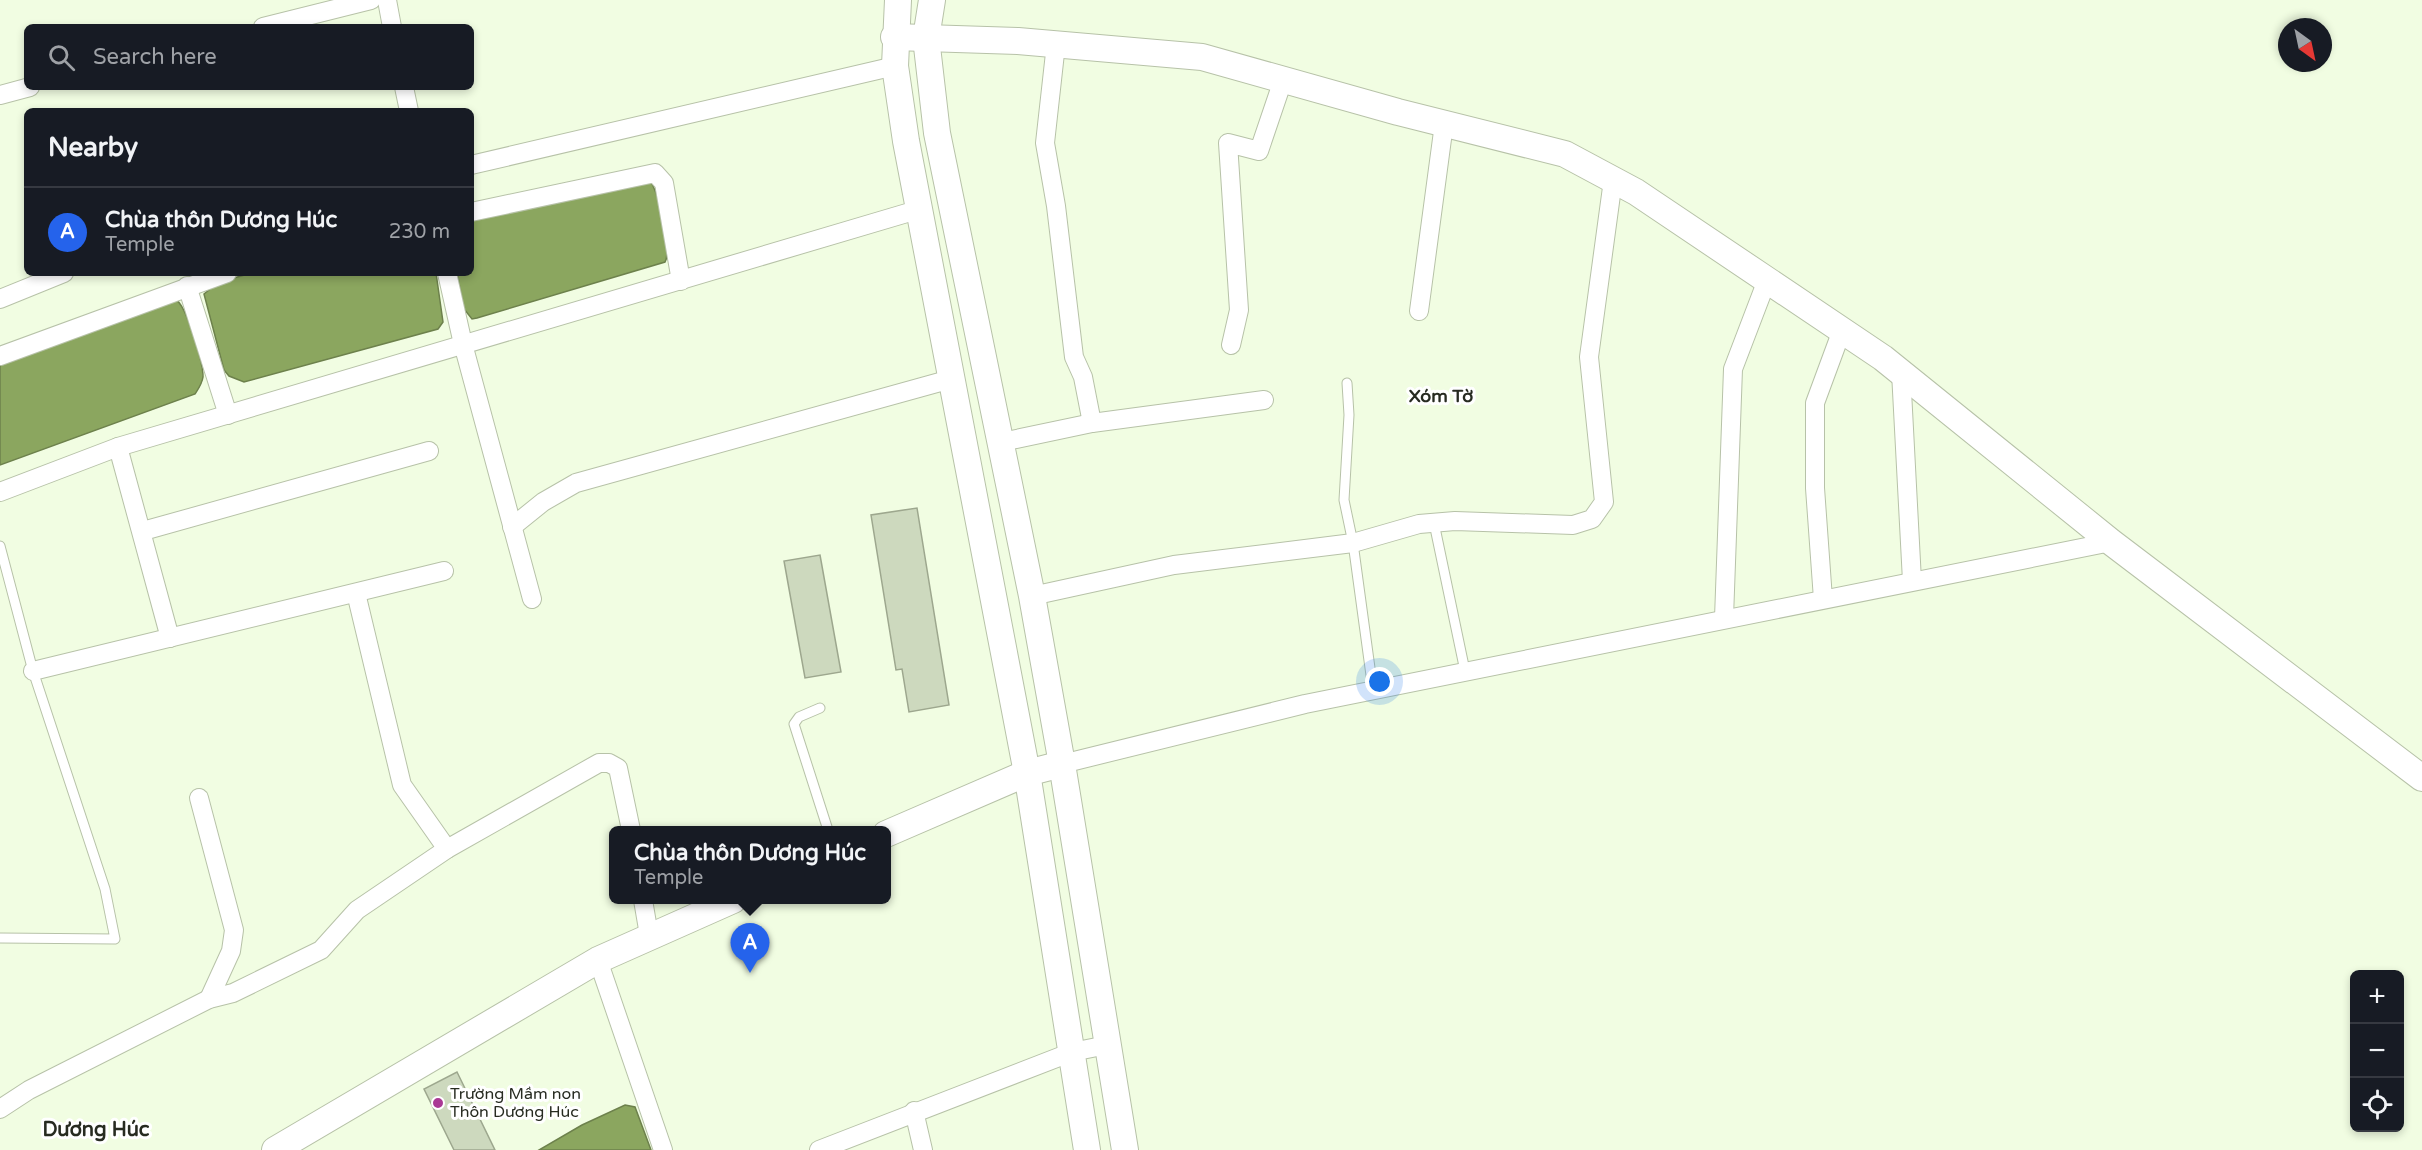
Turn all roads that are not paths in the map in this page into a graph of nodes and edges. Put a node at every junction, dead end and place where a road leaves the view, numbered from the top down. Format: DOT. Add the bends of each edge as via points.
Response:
graph roads {
  1 [pos="371,0"];
  2 [pos="387,0"];
  3 [pos="898,0"];
  4 [pos="932,0"];
  5 [pos="275,24"];
  6 [pos="391,24"];
  7 [pos="894,38"];
  8 [pos="926,38"];
  9 [pos="1056,44"];
  10 [pos="895,66"];
  11 [pos="1283,80"];
  12 [pos="24,88"];
  13 [pos="405,90"];
  14 [pos="1,91"];
  15 [pos="408,108"];
  16 [pos="1444,124"];
  17 [pos="474,164"];
  18 [pos="1613,180"];
  19 [pos="917,210"];
  20 [pos="474,211"];
  21 [pos="57,276"];
  22 [pos="218,276"];
  23 [pos="448,276"];
  24 [pos="1767,280"];
  25 [pos="681,281"];
  26 [pos="187,286"];
  27 [pos="0,299"];
  28 [pos="1419,311"];
  29 [pos="1842,330"];
  30 [pos="463,344"];
  31 [pos="1231,345"];
  32 [pos="0,356"];
  33 [pos="1901,372"];
  34 [pos="951,379"];
  35 [pos="1347,383"];
  36 [pos="1264,400"];
  37 [pos="228,415"];
  38 [pos="1092,423"];
  39 [pos="1002,442"];
  40 [pos="118,447"];
  41 [pos="429,451"];
  42 [pos="0,492"];
  43 [pos="1434,523"];
  44 [pos="512,526"];
  45 [pos="143,531"];
  46 [pos="2111,542"];
  47 [pos="1353,543"];
  48 [pos="0,546"];
  49 [pos="444,571"];
  50 [pos="1912,581"];
  51 [pos="356,592"];
  52 [pos="1032,596"];
  53 [pos="532,599"];
  54 [pos="1823,599"];
  55 [pos="1724,618"];
  56 [pos="170,638"];
  57 [pos="33,671"];
  58 [pos="1465,671"];
  59 [pos="1373,690"];
  60 [pos="820,708"];
  61 [pos="1062,764"];
  62 [pos="1027,773"];
  63 [pos="2422,778"];
  64 [pos="199,798"];
  65 [pos="630,826"];
  66 [pos="826,826"];
  67 [pos="891,832"];
  68 [pos="447,849"];
  69 [pos="644,904"];
  70 [pos="724,904"];
  71 [pos="649,935"];
  72 [pos="0,938"];
  73 [pos="598,960"];
  74 [pos="209,999"];
  75 [pos="1107,1045"];
  76 [pos="1072,1052"];
  77 [pos="0,1108"];
  78 [pos="914,1111"];
  79 [pos="276,1150"];
  80 [pos="663,1150"];
  81 [pos="819,1150"];
  82 [pos="923,1150"];
  83 [pos="1087,1150"];
  84 [pos="1125,1150"];
  1 -- 5 [label="street"];
  2 -- 6 [label="street"];
  3 -- 7 [label="street"];
  4 -- 8 [label="street"];
  7 -- 8 [label="street"];
  7 -- 10 [label="street"];
  8 -- 9 [label="street"];
  8 -- 39 [label="street" via="937,133"];
  9 -- 11 [label="street" via="1202,57"];
  9 -- 38 [label="street" via="1045,142 1074,357 1083,376"];
  10 -- 17 [label="street"];
  10 -- 19 [label="street"];
  11 -- 16 [label="street"];
  11 -- 31 [label="street" via="1259,151 1228,144 1239,310"];
  12 -- 14 [label="street"];
  13 -- 15 [label="street"];
  16 -- 18 [label="street" via="1565,154"];
  16 -- 28 [label="street"];
  18 -- 24 [label="street"];
  18 -- 43 [label="street" via="1589,357 1604,502 1592,519 1573,525 1507,521"];
  19 -- 25 [label="street"];
  19 -- 34 [label="street"];
  20 -- 25 [label="street" via="655,174 661,176"];
  21 -- 27 [label="street"];
  22 -- 26 [label="street"];
  23 -- 30 [label="street"];
  24 -- 29 [label="street"];
  24 -- 55 [label="street" via="1733,369"];
  25 -- 30 [label="street"];
  26 -- 32 [label="street"];
  26 -- 37 [label="street"];
  29 -- 33 [label="street"];
  29 -- 54 [label="street" via="1815,403 1815,488"];
  30 -- 37 [label="street"];
  30 -- 44 [label="street"];
  33 -- 46 [label="street"];
  33 -- 50 [label="street"];
  34 -- 44 [label="street" via="576,483"];
  34 -- 62 [label="street"];
  35 -- 47 [label="lane" via="1344,500"];
  36 -- 38 [label="street"];
  37 -- 40 [label="street"];
  38 -- 39 [label="street"];
  39 -- 52 [label="street"];
  40 -- 42 [label="street"];
  40 -- 45 [label="street"];
  41 -- 45 [label="street"];
  43 -- 47 [label="street"];
  43 -- 58 [label="lane"];
  44 -- 53 [label="street"];
  45 -- 56 [label="street"];
  46 -- 50 [label="street"];
  46 -- 63 [label="street"];
  47 -- 52 [label="street" via="1174,565"];
  47 -- 59 [label="lane"];
  48 -- 57 [label="lane"];
  49 -- 51 [label="street"];
  50 -- 54 [label="street"];
  51 -- 56 [label="street"];
  51 -- 68 [label="street" via="402,785"];
  52 -- 61 [label="street"];
  54 -- 55 [label="street"];
  55 -- 58 [label="street"];
  56 -- 57 [label="street"];
  57 -- 72 [label="lane" via="105,889 115,939"];
  58 -- 59 [label="street"];
  59 -- 61 [label="street"];
  60 -- 66 [label="lane" via="794,724"];
  61 -- 62 [label="street"];
  61 -- 75 [label="street"];
  62 -- 67 [label="street"];
  62 -- 76 [label="street"];
  64 -- 74 [label="street" via="234,930 231,951"];
  65 -- 68 [label="street" via="618,768 599,763"];
  68 -- 74 [label="street" via="357,910 321,950 232,993"];
  69 -- 71 [label="street"];
  70 -- 71 [label="street"];
  71 -- 73 [label="street"];
  73 -- 79 [label="street"];
  73 -- 80 [label="street"];
  74 -- 77 [label="street"];
  75 -- 76 [label="street"];
  75 -- 84 [label="street"];
  76 -- 78 [label="street"];
  76 -- 83 [label="street"];
  78 -- 81 [label="street"];
  78 -- 82 [label="street"];
}
